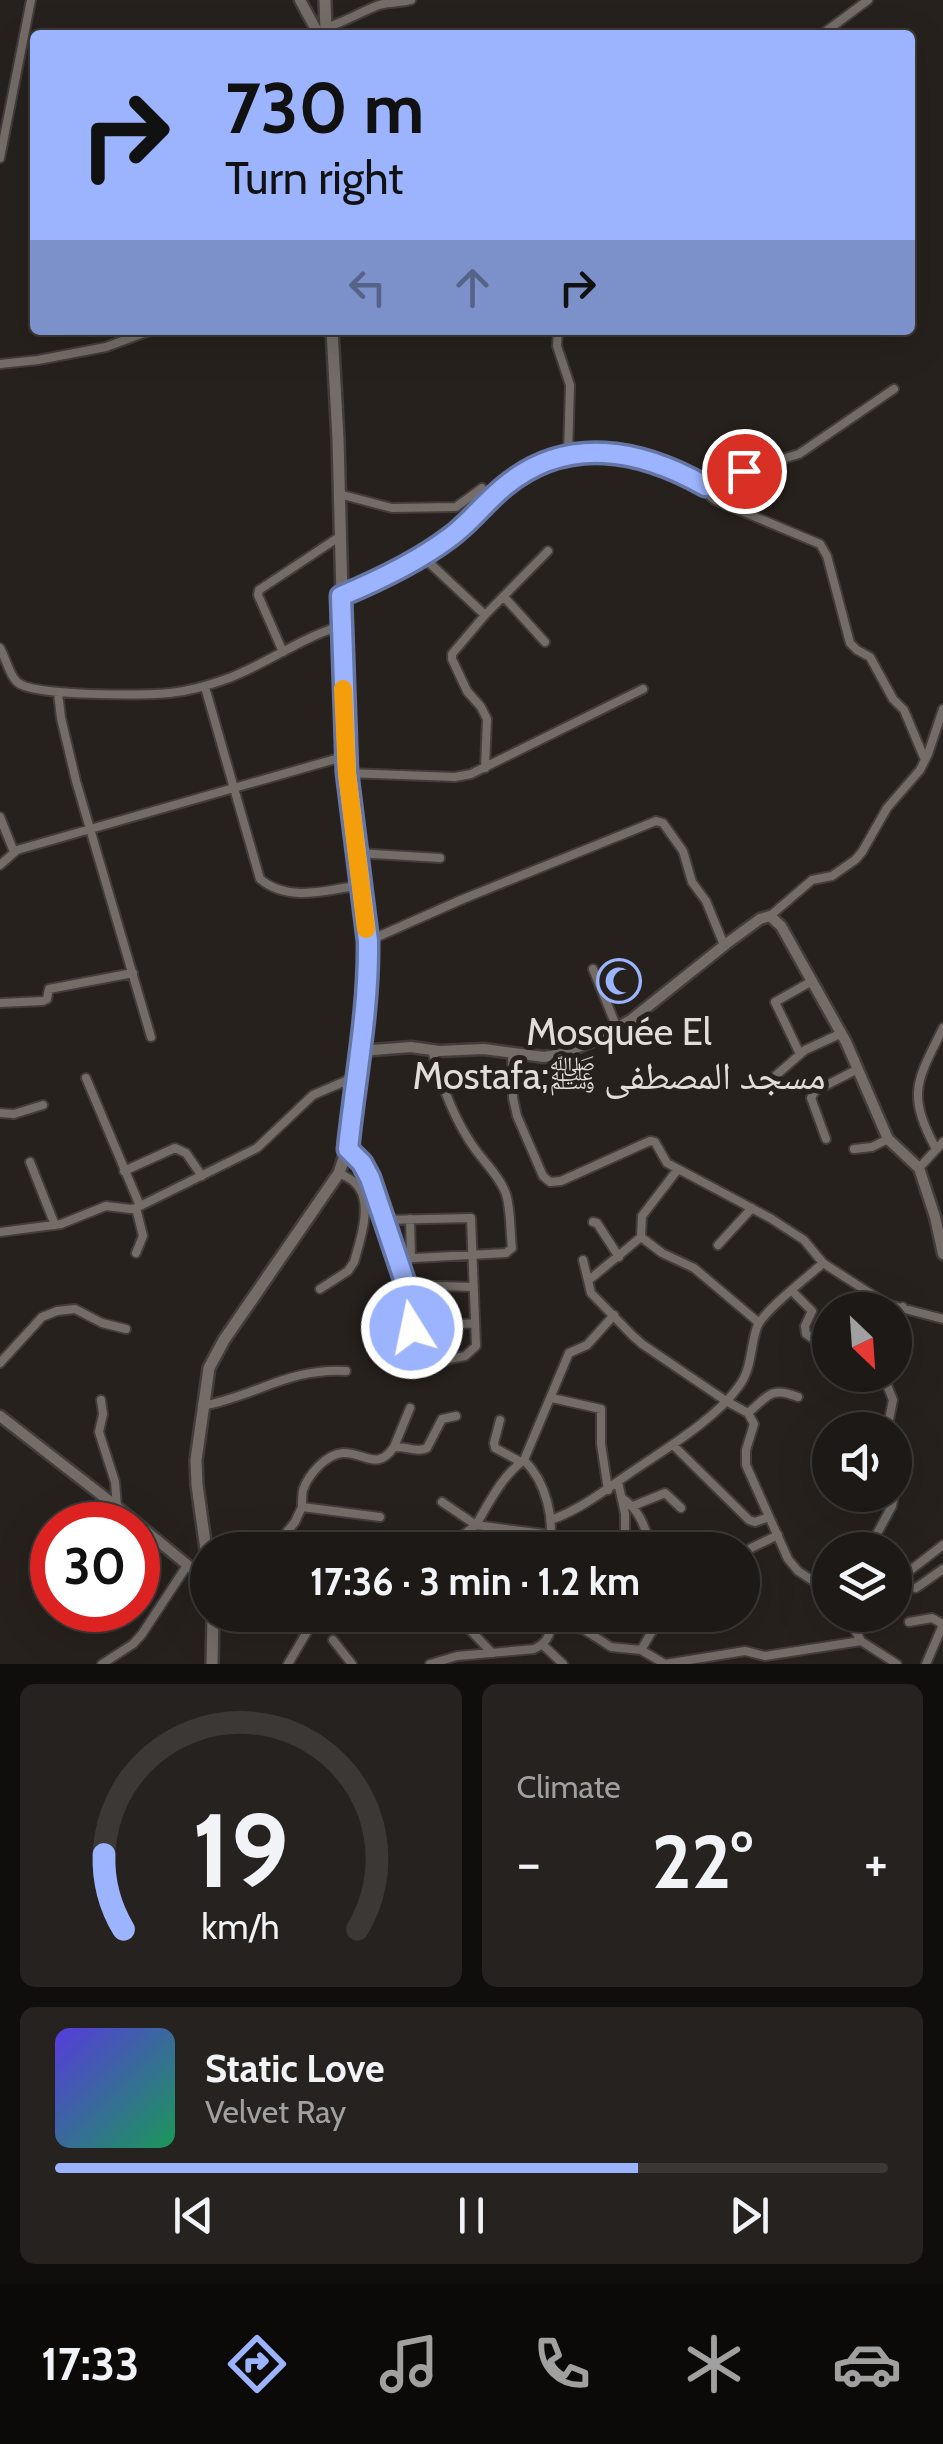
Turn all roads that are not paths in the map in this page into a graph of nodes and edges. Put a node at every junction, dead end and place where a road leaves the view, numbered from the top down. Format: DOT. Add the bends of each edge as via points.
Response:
graph roads {
  1 [pos="31,0"];
  2 [pos="300,0"];
  3 [pos="325,0"];
  4 [pos="412,0"];
  5 [pos="868,0"];
  6 [pos="322,30"];
  7 [pos="324,30"];
  8 [pos="330,30"];
  9 [pos="828,30"];
  10 [pos="0,158"];
  11 [pos="138,335"];
  12 [pos="332,335"];
  13 [pos="558,335"];
  14 [pos="0,364"];
  15 [pos="894,389"];
  16 [pos="568,454"];
  17 [pos="705,486"];
  18 [pos="482,488"];
  19 [pos="339,494"];
  20 [pos="339,537"];
  21 [pos="548,552"];
  22 [pos="421,555"];
  23 [pos="341,596"];
  24 [pos="504,598"];
  25 [pos="486,615"];
  26 [pos="341,626"];
  27 [pos="545,642"];
  28 [pos="0,648"];
  29 [pos="282,652"];
  30 [pos="205,687"];
  31 [pos="642,689"];
  32 [pos="58,693"];
  33 [pos="943,709"];
  34 [pos="346,756"];
  35 [pos="924,760"];
  36 [pos="485,768"];
  37 [pos="347,773"];
  38 [pos="235,788"];
  39 [pos="0,817"];
  40 [pos="90,830"];
  41 [pos="14,852"];
  42 [pos="357,854"];
  43 [pos="440,858"];
  44 [pos="0,865"];
  45 [pos="361,885"];
  46 [pos="770,916"];
  47 [pos="368,941"];
  48 [pos="724,945"];
  49 [pos="593,969"];
  50 [pos="133,973"];
  51 [pos="812,981"];
  52 [pos="0,1003"];
  53 [pos="618,1028"];
  54 [pos="943,1028"];
  55 [pos="842,1033"];
  56 [pos="152,1037"];
  57 [pos="432,1050"];
  58 [pos="360,1052"];
  59 [pos="512,1053"];
  60 [pos="800,1054"];
  61 [pos="858,1070"];
  62 [pos="355,1077"];
  63 [pos="774,1077"];
  64 [pos="86,1078"];
  65 [pos="43,1106"];
  66 [pos="0,1113"];
  67 [pos="826,1139"];
  68 [pos="888,1139"];
  69 [pos="939,1146"];
  70 [pos="348,1149"];
  71 [pos="854,1149"];
  72 [pos="30,1162"];
  73 [pos="919,1168"];
  74 [pos="678,1169"];
  75 [pos="124,1171"];
  76 [pos="339,1174"];
  77 [pos="202,1176"];
  78 [pos="138,1207"];
  79 [pos="752,1208"];
  80 [pos="410,1219"];
  81 [pos="384,1220"];
  82 [pos="593,1222"];
  83 [pos="56,1225"];
  84 [pos="0,1232"];
  85 [pos="642,1238"];
  86 [pos="718,1245"];
  87 [pos="136,1253"];
  88 [pos="473,1254"];
  89 [pos="943,1254"];
  90 [pos="620,1256"];
  91 [pos="411,1258"];
  92 [pos="396,1259"];
  93 [pos="583,1260"];
  94 [pos="823,1263"];
  95 [pos="588,1280"];
  96 [pos="406,1285"];
  97 [pos="473,1287"];
  98 [pos="320,1290"];
  99 [pos="792,1291"];
  100 [pos="868,1292"];
  101 [pos="812,1310"];
  102 [pos="812,1310"];
  103 [pos="912,1310"];
  104 [pos="614,1315"];
  105 [pos="943,1320"];
  106 [pos="758,1322"];
  107 [pos="475,1323"];
  108 [pos="412,1328"];
  109 [pos="126,1329"];
  110 [pos="812,1338"];
  111 [pos="0,1362"];
  112 [pos="346,1371"];
  113 [pos="798,1396"];
  114 [pos="552,1398"];
  115 [pos="102,1400"];
  116 [pos="726,1401"];
  117 [pos="202,1406"];
  118 [pos="410,1408"];
  119 [pos="748,1413"];
  120 [pos="0,1416"];
  121 [pos="456,1416"];
  122 [pos="500,1420"];
  123 [pos="672,1445"];
  124 [pos="394,1447"];
  125 [pos="522,1461"];
  126 [pos="618,1482"];
  127 [pos="608,1490"];
  128 [pos="622,1498"];
  129 [pos="110,1502"];
  130 [pos="119,1502"];
  131 [pos="442,1502"];
  132 [pos="302,1506"];
  133 [pos="633,1506"];
  134 [pos="681,1508"];
  135 [pos="380,1516"];
  136 [pos="769,1517"];
  137 [pos="551,1520"];
  138 [pos="476,1525"];
  139 [pos="204,1532"];
  140 [pos="287,1532"];
  141 [pos="467,1532"];
  142 [pos="529,1532"];
  143 [pos="552,1532"];
  144 [pos="626,1532"];
  145 [pos="646,1532"];
  146 [pos="778,1535"];
  147 [pos="160,1542"];
  148 [pos="760,1544"];
  149 [pos="943,1546"];
  150 [pos="188,1564"];
  151 [pos="912,1568"];
  152 [pos="943,1569"];
  153 [pos="812,1580"];
  154 [pos="916,1588"];
  155 [pos="912,1621"];
  156 [pos="213,1632"];
  157 [pos="307,1632"];
  158 [pos="473,1632"];
  159 [pos="548,1632"];
  160 [pos="588,1632"];
  161 [pos="652,1632"];
  162 [pos="856,1632"];
  163 [pos="333,1640"];
  164 [pos="861,1642"];
  165 [pos="542,1645"];
  166 [pos="642,1650"];
  167 [pos="492,1652"];
  168 [pos="102,1664"];
  169 [pos="212,1664"];
  170 [pos="288,1664"];
  171 [pos="352,1664"];
  172 [pos="430,1664"];
  173 [pos="563,1664"];
  174 [pos="896,1664"];
  175 [pos="926,1664"];
  1 -- 10 [label="street"];
  2 -- 6 [label="street"];
  3 -- 7 [label="main road"];
  4 -- 8 [label="street" via="378,6"];
  5 -- 9 [label="street"];
  11 -- 14 [label="street" via="106,347"];
  12 -- 19 [label="main road"];
  13 -- 16 [label="street" via="570,385"];
  15 -- 17 [label="street" via="799,454"];
  16 -- 17 [label="street" via="617,452"];
  16 -- 22 [label="street" via="505,485 450,538"];
  17 -- 35 [label="street" via="711,497 820,544 850,643 870,656 904,710"];
  18 -- 19 [label="street" via="460,506 438,507 392,508"];
  19 -- 20 [label="main road"];
  20 -- 23 [label="main road"];
  20 -- 29 [label="street" via="258,593"];
  21 -- 24 [label="street"];
  22 -- 23 [label="street"];
  22 -- 25 [label="street"];
  23 -- 26 [label="main road"];
  24 -- 25 [label="street"];
  24 -- 27 [label="street"];
  25 -- 36 [label="street" via="452,656 487,719"];
  26 -- 29 [label="street"];
  26 -- 34 [label="main road"];
  28 -- 32 [label="street" via="20,685"];
  29 -- 30 [label="street"];
  30 -- 32 [label="street"];
  30 -- 38 [label="street"];
  31 -- 36 [label="street"];
  32 -- 40 [label="street"];
  33 -- 35 [label="street"];
  34 -- 37 [label="main road"];
  34 -- 38 [label="street"];
  35 -- 46 [label="street" via="855,860 812,880"];
  36 -- 37 [label="street" via="455,776"];
  37 -- 42 [label="main road"];
  38 -- 40 [label="street"];
  38 -- 45 [label="street" via="263,882 298,894"];
  39 -- 41 [label="street"];
  40 -- 41 [label="street"];
  40 -- 50 [label="street"];
  41 -- 44 [label="street"];
  42 -- 43 [label="street"];
  42 -- 45 [label="main road"];
  45 -- 47 [label="main road"];
  46 -- 48 [label="street"];
  46 -- 51 [label="street"];
  47 -- 48 [label="street" via="656,821 683,850"];
  47 -- 58 [label="main road"];
  48 -- 53 [label="street"];
  49 -- 53 [label="street"];
  50 -- 52 [label="street" via="49,989 45,1000"];
  50 -- 56 [label="street"];
  51 -- 55 [label="street"];
  51 -- 60 [label="street" via="775,1002"];
  53 -- 59 [label="street" via="570,1052"];
  54 -- 69 [label="street" via="917,1089 923,1124"];
  55 -- 60 [label="street"];
  55 -- 61 [label="street"];
  57 -- 58 [label="street"];
  57 -- 59 [label="street"];
  57 -- 88 [label="street" via="454,1111 507,1198 512,1250"];
  58 -- 62 [label="main road"];
  59 -- 74 [label="street" via="517,1116 550,1182 650,1141"];
  60 -- 63 [label="street"];
  61 -- 67 [label="street" via="811,1098"];
  61 -- 68 [label="street"];
  62 -- 70 [label="main road"];
  62 -- 77 [label="street" via="313,1095 257,1148"];
  64 -- 75 [label="street"];
  65 -- 66 [label="street"];
  68 -- 71 [label="street"];
  68 -- 73 [label="street"];
  69 -- 73 [label="street"];
  70 -- 76 [label="main road"];
  70 -- 81 [label="street" via="370,1178"];
  72 -- 83 [label="street"];
  73 -- 89 [label="street"];
  74 -- 79 [label="street"];
  74 -- 85 [label="street" via="642,1216"];
  75 -- 77 [label="street" via="175,1148"];
  75 -- 78 [label="street"];
  76 -- 98 [label="street" via="360,1188 365,1219 354,1262"];
  76 -- 117 [label="main road" via="214,1355"];
  77 -- 78 [label="street"];
  78 -- 83 [label="street" via="102,1207"];
  78 -- 87 [label="street" via="144,1236"];
  79 -- 86 [label="street"];
  79 -- 94 [label="street" via="804,1240"];
  80 -- 81 [label="street"];
  80 -- 88 [label="street" via="470,1216"];
  80 -- 91 [label="street"];
  81 -- 92 [label="street"];
  82 -- 90 [label="street"];
  83 -- 84 [label="street"];
  85 -- 90 [label="street"];
  85 -- 106 [label="street" via="694,1268"];
  88 -- 91 [label="street"];
  88 -- 97 [label="street"];
  90 -- 95 [label="street"];
  91 -- 92 [label="street"];
  92 -- 96 [label="street"];
  93 -- 95 [label="street"];
  94 -- 99 [label="street"];
  94 -- 100 [label="street"];
  95 -- 104 [label="street" via="591,1293"];
  96 -- 97 [label="street"];
  96 -- 108 [label="street"];
  97 -- 107 [label="street"];
  99 -- 102 [label="street"];
  99 -- 106 [label="street"];
  101 -- 110 [label="street" via="804,1326"];
  103 -- 105 [label="street"];
  104 -- 114 [label="street" via="587,1345 568,1354"];
  104 -- 116 [label="street" via="642,1344"];
  106 -- 116 [label="street" via="747,1374"];
  107 -- 108 [label="street"];
  107 -- 108 [label="street" via="476,1346 469,1354 430,1363"];
  109 -- 111 [label="street" via="75,1309 57,1312 42,1317"];
  112 -- 117 [label="street" via="297,1375"];
  113 -- 119 [label="street" via="774,1391"];
  114 -- 125 [label="street"];
  114 -- 127 [label="street" via="601,1408"];
  115 -- 130 [label="street" via="99,1432"];
  116 -- 119 [label="street"];
  116 -- 123 [label="street"];
  117 -- 139 [label="main road" via="196,1472"];
  118 -- 124 [label="street"];
  119 -- 136 [label="street" via="754,1424 746,1465"];
  120 -- 129 [label="street"];
  121 -- 124 [label="street" via="442,1419 428,1448"];
  122 -- 125 [label="street" via="494,1448"];
  123 -- 126 [label="street"];
  123 -- 136 [label="street" via="749,1520"];
  124 -- 132 [label="street" via="377,1460 332,1456 302,1491"];
  125 -- 137 [label="street" via="537,1473"];
  125 -- 138 [label="street"];
  126 -- 127 [label="street"];
  126 -- 128 [label="street"];
  127 -- 137 [label="street"];
  128 -- 133 [label="street"];
  128 -- 144 [label="street"];
  131 -- 138 [label="street"];
  132 -- 135 [label="street"];
  132 -- 140 [label="street"];
  133 -- 134 [label="street" via="665,1493"];
  133 -- 145 [label="street"];
  136 -- 146 [label="street"];
  137 -- 143 [label="street"];
  138 -- 141 [label="street"];
  138 -- 142 [label="street"];
  146 -- 148 [label="street"];
  146 -- 153 [label="street" via="788,1559"];
  147 -- 150 [label="street"];
  149 -- 151 [label="street"];
  150 -- 168 [label="street" via="142,1634"];
  152 -- 154 [label="street"];
  155 -- 175 [label="street" via="941,1623"];
  156 -- 169 [label="main road"];
  157 -- 170 [label="street"];
  158 -- 167 [label="street"];
  159 -- 165 [label="street"];
  160 -- 166 [label="street" via="611,1647"];
  161 -- 166 [label="street"];
  162 -- 164 [label="street"];
  163 -- 171 [label="street"];
  164 -- 166 [label="street" via="665,1664"];
  164 -- 174 [label="street"];
  165 -- 167 [label="street"];
  165 -- 173 [label="street"];
  167 -- 172 [label="street"];
}
